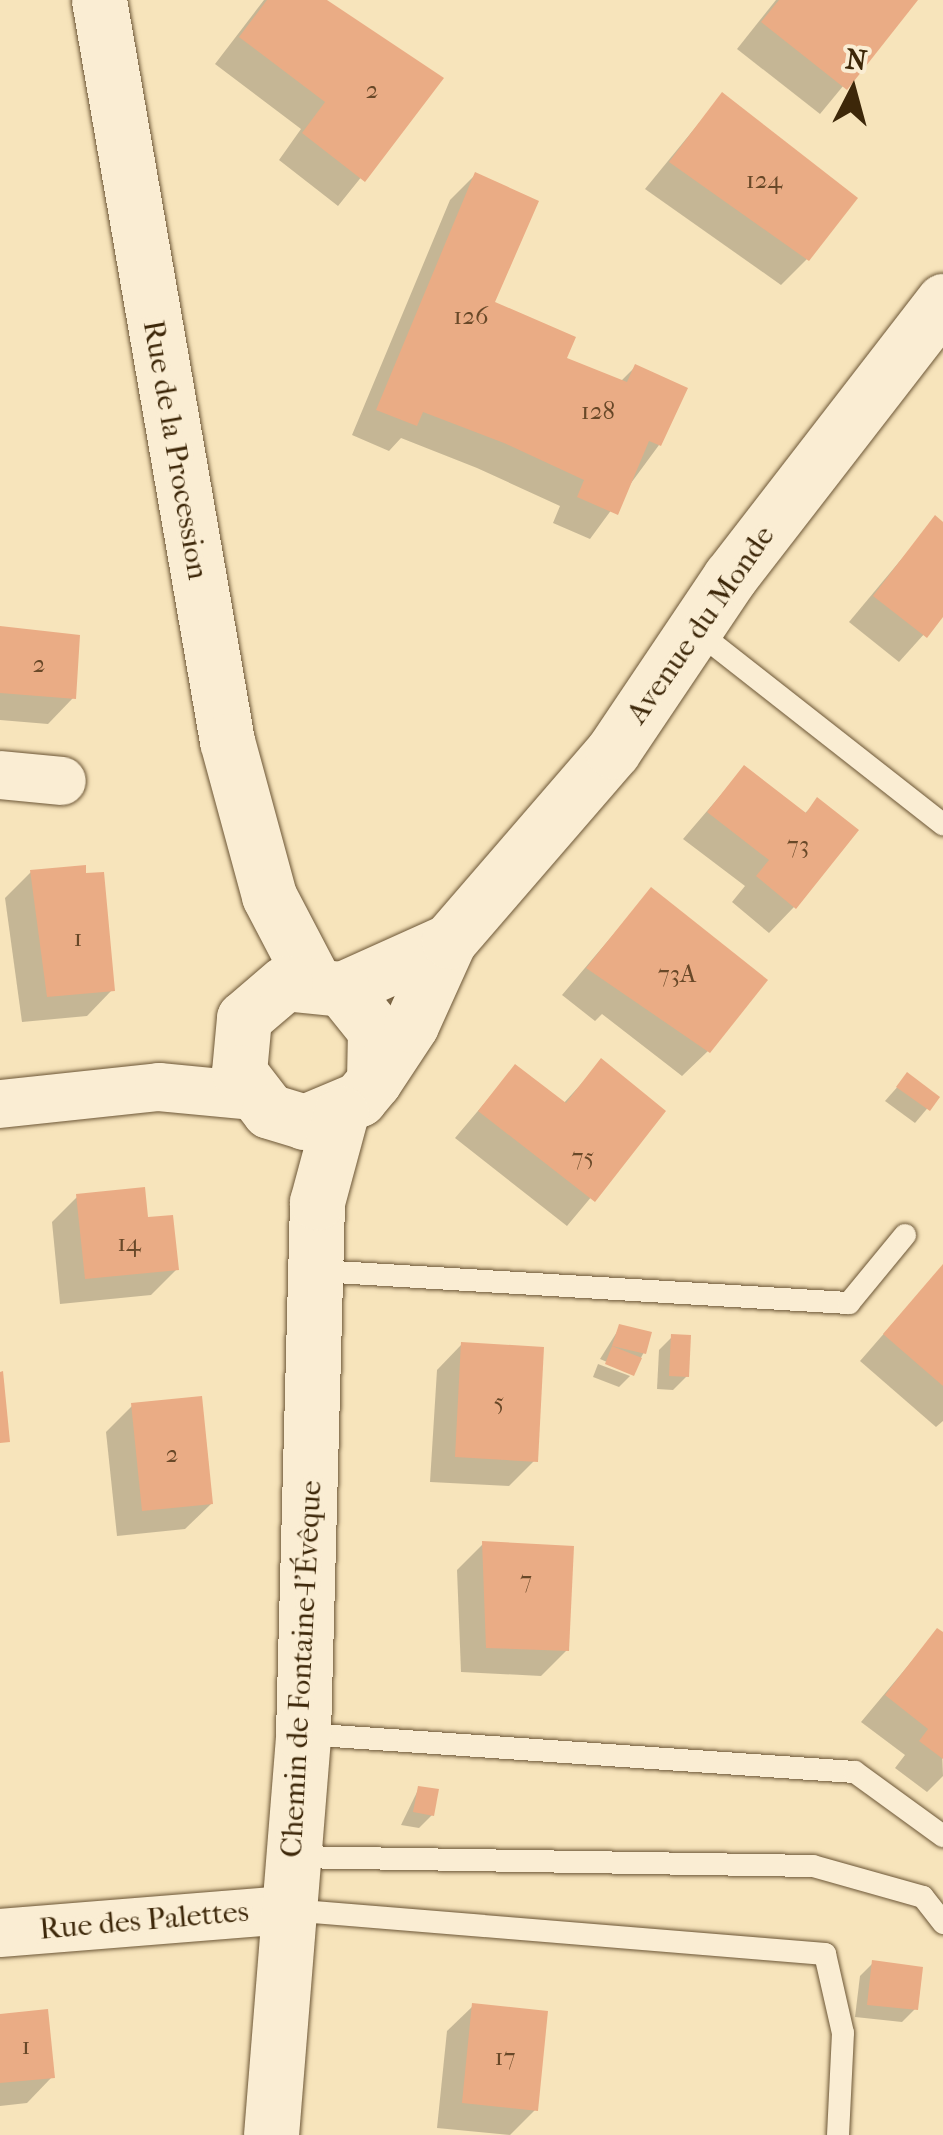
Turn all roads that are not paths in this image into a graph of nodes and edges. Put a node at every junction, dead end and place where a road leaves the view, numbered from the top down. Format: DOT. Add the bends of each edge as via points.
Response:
graph roads {
  1 [pos="99,0"];
  2 [pos="943,301"];
  3 [pos="699,633"];
  4 [pos="0,775"];
  5 [pos="62,780"];
  6 [pos="943,824"];
  7 [pos="269,896"];
  8 [pos="449,942"];
  9 [pos="328,984"];
  10 [pos="261,997"];
  11 [pos="236,1044"];
  12 [pos="159,1087"];
  13 [pos="358,1097"];
  14 [pos="260,1103"];
  15 [pos="0,1104"];
  16 [pos="317,1202"];
  17 [pos="905,1235"];
  18 [pos="319,1271"];
  19 [pos="302,1734"];
  20 [pos="943,1836"];
  21 [pos="291,1884"];
  22 [pos="943,1922"];
  23 [pos="0,1933"];
  24 [pos="271,2135"];
  25 [pos="838,2135"];
  1 -- 7 [label="street, Rue de la Procession" via="228,741"];
  2 -- 3 [label="street, Avenue du Monde" via="730,576"];
  3 -- 6 [label="lane"];
  3 -- 8 [label="street, Avenue du Monde" via="613,751"];
  4 -- 5 [label="street"];
  7 -- 9 [label="street, Rue de la Procession"];
  7 -- 10 [label="street, Rue de la Procession"];
  8 -- 9 [label="street, Avenue du Monde"];
  8 -- 13 [label="street, Avenue du Monde"];
  9 -- 10 [label="street"];
  9 -- 13 [label="street" via="375,1030"];
  10 -- 11 [label="street"];
  11 -- 12 [label="street"];
  11 -- 14 [label="street"];
  12 -- 14 [label="street"];
  12 -- 15 [label="street"];
  13 -- 14 [label="street" via="304,1122"];
  13 -- 16 [label="street, Chemin de Fontaine-l'Évêque"];
  14 -- 16 [label="street, Chemin de Fontaine-l'Évêque"];
  16 -- 18 [label="street, Chemin de Fontaine-l'Évêque"];
  17 -- 18 [label="lane" via="850,1303"];
  18 -- 19 [label="street, Chemin de Fontaine-l'Évêque"];
  19 -- 20 [label="lane" via="855,1772"];
  19 -- 21 [label="street, Chemin de Fontaine-l'Évêque"];
  21 -- 22 [label="lane" via="813,1866 923,1898"];
  21 -- 23 [label="street, Rue des Palettes"];
  21 -- 24 [label="street, Chemin de Fontaine-l'Évêque"];
  21 -- 25 [label="lane" via="825,1954 843,2033"];
}
